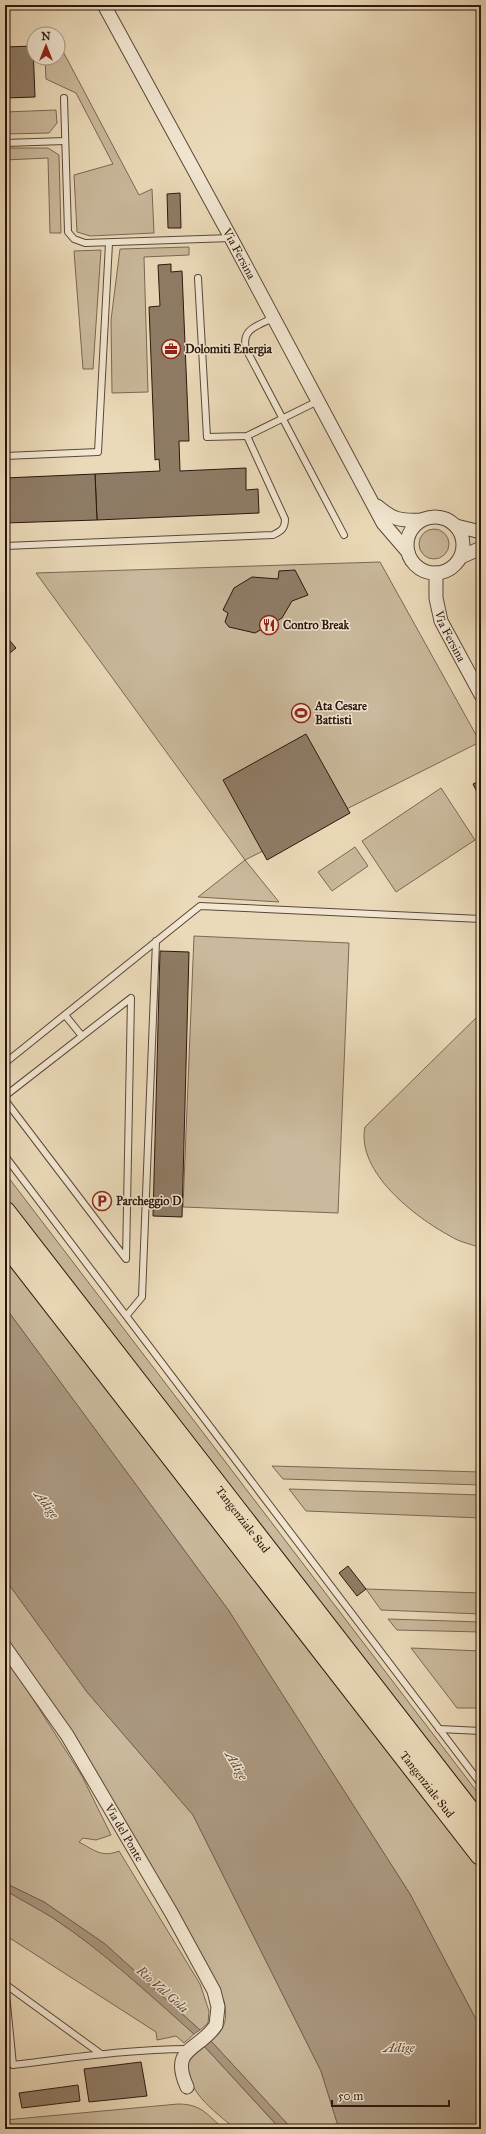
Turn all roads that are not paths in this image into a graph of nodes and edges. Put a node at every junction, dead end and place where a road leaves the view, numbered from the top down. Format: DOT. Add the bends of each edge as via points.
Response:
graph roads {
  1 [pos="104,5"];
  2 [pos="64,98"];
  3 [pos="65,141"];
  4 [pos="5,143"];
  5 [pos="231,238"];
  6 [pos="109,243"];
  7 [pos="198,278"];
  8 [pos="273,318"];
  9 [pos="318,401"];
  10 [pos="283,418"];
  11 [pos="247,436"];
  12 [pos="5,456"];
  13 [pos="374,504"];
  14 [pos="422,520"];
  15 [pos="456,526"];
  16 [pos="481,532"];
  17 [pos="344,535"];
  18 [pos="5,546"];
  19 [pos="481,548"];
  20 [pos="408,552"];
  21 [pos="461,557"];
  22 [pos="436,573"];
  23 [pos="481,695"];
  24 [pos="481,919"];
  25 [pos="156,941"];
  26 [pos="65,1015"];
  27 [pos="82,1036"];
  28 [pos="5,1063"];
  29 [pos="5,1096"];
  30 [pos="5,1100"];
  31 [pos="5,1156"];
  32 [pos="5,1213"];
  33 [pos="5,1241"];
  34 [pos="127,1315"];
  35 [pos="5,1647"];
  36 [pos="439,1729"];
  37 [pos="481,1731"];
  38 [pos="481,1784"];
  39 [pos="481,1827"];
  40 [pos="481,1854"];
  41 [pos="189,2049"];
  42 [pos="101,2054"];
  43 [pos="187,2087"];
  1 -- 5 [label="street, Via Fersina"];
  2 -- 3 [label="lane"];
  3 -- 4 [label="lane"];
  3 -- 6 [label="lane" via="68,232 74,239 85,243"];
  5 -- 6 [label="lane"];
  5 -- 8 [label="street, Via Fersina"];
  6 -- 12 [label="lane" via="98,452"];
  7 -- 11 [label="lane" via="208,437"];
  8 -- 9 [label="street, Via Fersina"];
  8 -- 10 [label="lane" via="247,332 244,340 246,349"];
  9 -- 10 [label="lane"];
  9 -- 13 [label="street, Via Fersina"];
  10 -- 11 [label="lane"];
  10 -- 17 [label="lane"];
  11 -- 18 [label="lane" via="285,519 282,531 273,535"];
  13 -- 14 [label="street, Via Fersina" via="389,517 404,521"];
  13 -- 20 [label="street, Via Fersina" via="383,523"];
  14 -- 15 [label="street, Via Fersina" via="440,517"];
  14 -- 20 [label="street" via="410,533 407,542"];
  15 -- 16 [label="street, Via Fersina"];
  15 -- 21 [label="street" via="463,540"];
  19 -- 21 [label="street"];
  20 -- 22 [label="street, Via Fersina" via="418,568"];
  21 -- 22 [label="street" via="451,569"];
  22 -- 23 [label="street, Via Fersina" via="436,598 441,621"];
  24 -- 25 [label="lane" via="200,906"];
  25 -- 26 [label="lane"];
  25 -- 34 [label="lane" via="142,1298"];
  26 -- 27 [label="lane"];
  26 -- 28 [label="lane"];
  27 -- 29 [label="lane"];
  27 -- 30 [label="lane" via="131,998 126,1259"];
  31 -- 34 [label="lane"];
  32 -- 39 [label="highway, Tangenziale Sud"];
  33 -- 40 [label="highway, Tangenziale Sud"];
  34 -- 36 [label="lane"];
  35 -- 41 [label="street, Via del Ponte" via="67,1735 176,1920 214,1992 218,2014 213,2028"];
  36 -- 37 [label="lane"];
  36 -- 38 [label="lane"];
  41 -- 42 [label="lane"];
  41 -- 43 [label="street" via="181,2064 182,2076"];
  42 -- 42 [label="lane" via="13,2065 6,1984 37,2008"];
}
